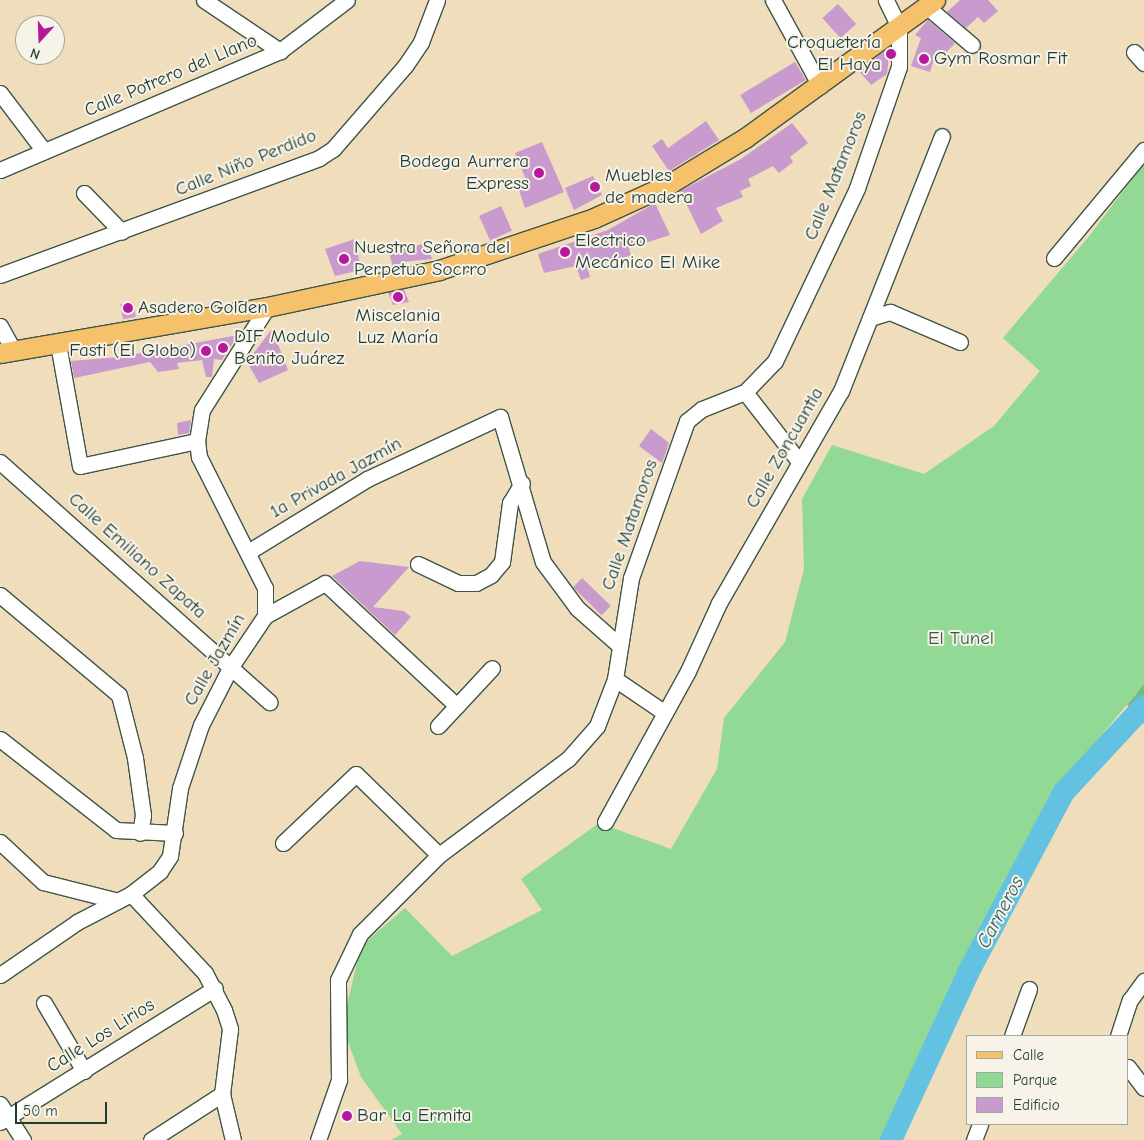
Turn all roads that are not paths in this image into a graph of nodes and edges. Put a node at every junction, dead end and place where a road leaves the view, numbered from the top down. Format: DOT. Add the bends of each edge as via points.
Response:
graph roads {
  1 [pos="204,0"];
  2 [pos="346,0"];
  3 [pos="436,0"];
  4 [pos="773,0"];
  5 [pos="886,0"];
  6 [pos="930,3"];
  7 [pos="899,27"];
  8 [pos="972,44"];
  9 [pos="280,51"];
  10 [pos="820,86"];
  11 [pos="0,93"];
  12 [pos="942,136"];
  13 [pos="1144,150"];
  14 [pos="44,151"];
  15 [pos="0,170"];
  16 [pos="84,193"];
  17 [pos="122,232"];
  18 [pos="1054,258"];
  19 [pos="0,275"];
  20 [pos="267,307"];
  21 [pos="870,318"];
  22 [pos="0,326"];
  23 [pos="960,342"];
  24 [pos="58,344"];
  25 [pos="7,352"];
  26 [pos="746,392"];
  27 [pos="197,441"];
  28 [pos="798,460"];
  29 [pos="0,462"];
  30 [pos="522,484"];
  31 [pos="248,552"];
  32 [pos="418,564"];
  33 [pos="0,594"];
  34 [pos="265,616"];
  35 [pos="619,645"];
  36 [pos="230,668"];
  37 [pos="492,668"];
  38 [pos="615,679"];
  39 [pos="269,702"];
  40 [pos="457,706"];
  41 [pos="665,713"];
  42 [pos="438,726"];
  43 [pos="0,739"];
  44 [pos="605,822"];
  45 [pos="140,833"];
  46 [pos="175,833"];
  47 [pos="0,842"];
  48 [pos="283,843"];
  49 [pos="439,855"];
  50 [pos="124,898"];
  51 [pos="0,975"];
  52 [pos="1144,981"];
  53 [pos="215,988"];
  54 [pos="1029,990"];
  55 [pos="44,1003"];
  56 [pos="1012,1035"];
  57 [pos="1118,1035"];
  58 [pos="1129,1068"];
  59 [pos="84,1071"];
  60 [pos="1144,1088"];
  61 [pos="222,1094"];
  62 [pos="0,1104"];
  63 [pos="4,1120"];
  64 [pos="980,1125"];
  65 [pos="22,1140"];
  66 [pos="151,1140"];
  67 [pos="233,1140"];
  68 [pos="318,1140"];
  69 [pos="974,1140"];
  1 -- 9 [label="street"];
  2 -- 9 [label="street, Calle Potrero del Llano"];
  3 -- 17 [label="street, Calle Niño Perdido" via="422,42 333,149 319,158"];
  4 -- 10 [label="street"];
  5 -- 7 [label="street"];
  6 -- 7 [label="main road"];
  6 -- 8 [label="street"];
  7 -- 10 [label="main road"];
  7 -- 26 [label="street, Calle Matamoros" via="899,67 857,188 775,361"];
  9 -- 14 [label="street, Calle Potrero del Llano"];
  10 -- 20 [label="main road" via="671,183 594,218 439,270"];
  11 -- 14 [label="street"];
  12 -- 21 [label="street, Calle Zoncuantla"];
  13 -- 18 [label="street"];
  14 -- 15 [label="street, Calle Potrero del Llano"];
  16 -- 17 [label="street"];
  17 -- 19 [label="street, Calle Niño Perdido"];
  20 -- 24 [label="main road"];
  20 -- 27 [label="street, Calle Jazmín" via="202,410"];
  21 -- 23 [label="street" via="890,312"];
  21 -- 28 [label="street, Calle Zoncuantla" via="841,391"];
  22 -- 25 [label="street"];
  24 -- 25 [label="main road"];
  24 -- 27 [label="street" via="80,466"];
  26 -- 28 [label="street"];
  26 -- 35 [label="street, Calle Matamoros" via="702,409 687,421 631,578"];
  27 -- 31 [label="street, Calle Jazmín" via="202,463"];
  28 -- 41 [label="street, Calle Zoncuantla" via="719,603"];
  29 -- 36 [label="street, Calle Emiliano Zapata"];
  30 -- 31 [label="street, 1a Privada Jazmín" via="500,417 367,479"];
  30 -- 32 [label="street" via="510,503 502,562 491,575 476,582 458,583"];
  30 -- 35 [label="street" via="536,546 553,580"];
  31 -- 34 [label="street, Calle Jazmín" via="265,588"];
  33 -- 45 [label="street" via="118,695 135,758 143,815"];
  34 -- 36 [label="street, Calle Jazmín"];
  34 -- 40 [label="street" via="325,583"];
  35 -- 38 [label="street, Calle Matamoros"];
  36 -- 39 [label="street, Calle Emiliano Zapata"];
  36 -- 46 [label="street, Calle Jazmín" via="188,756"];
  37 -- 40 [label="street"];
  38 -- 41 [label="street"];
  38 -- 49 [label="street, Calle Matamoros" via="597,726 585,743"];
  40 -- 42 [label="street"];
  41 -- 44 [label="street, Calle Zoncuantla"];
  43 -- 45 [label="street" via="105,824"];
  45 -- 46 [label="street"];
  46 -- 50 [label="street, Calle Jazmín" via="170,856 160,871"];
  47 -- 50 [label="street" via="43,882"];
  48 -- 49 [label="street" via="356,774"];
  49 -- 68 [label="street, Calle Matamoros" via="360,934 347,955 335,1004 339,1080"];
  50 -- 51 [label="street, Calle Jazmín" via="77,922"];
  50 -- 53 [label="street"];
  52 -- 57 [label="street" via="1130,1000"];
  53 -- 59 [label="street, Calle Los Lirios"];
  53 -- 61 [label="street" via="230,1029"];
  54 -- 56 [label="street"];
  55 -- 59 [label="street"];
  58 -- 60 [label="street"];
  59 -- 63 [label="street, Calle Los Lirios"];
  61 -- 66 [label="street"];
  61 -- 67 [label="street"];
  62 -- 63 [label="street"];
  63 -- 65 [label="street"];
  64 -- 69 [label="street"];
}
